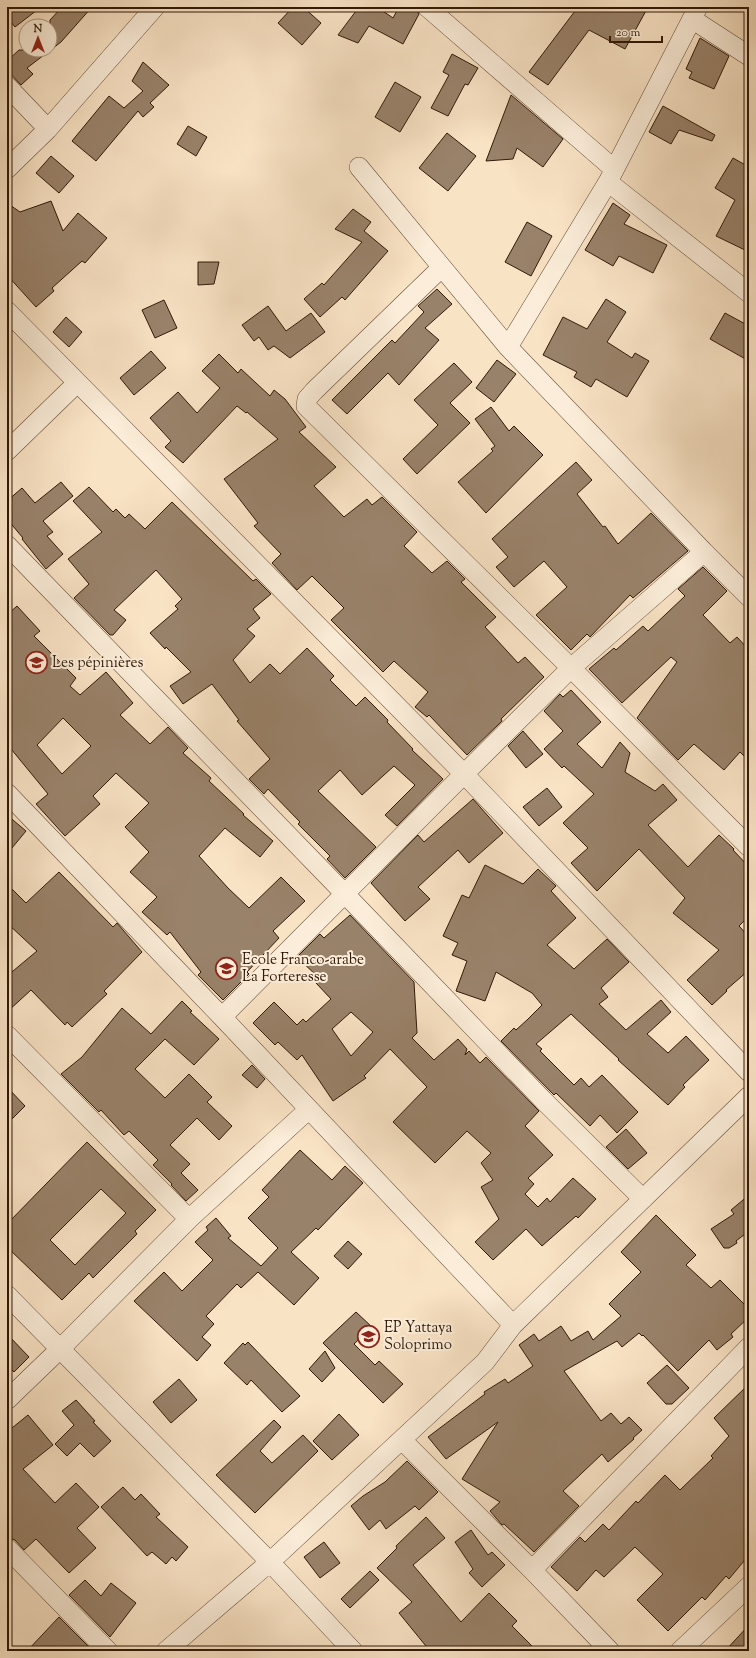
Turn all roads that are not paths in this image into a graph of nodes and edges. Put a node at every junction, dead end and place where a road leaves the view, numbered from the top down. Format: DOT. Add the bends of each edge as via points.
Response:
graph roads {
  1 [pos="427,7"];
  2 [pos="148,10"];
  3 [pos="695,13"];
  4 [pos="749,56"];
  5 [pos="7,86"];
  6 [pos="48,129"];
  7 [pos="359,167"];
  8 [pos="7,169"];
  9 [pos="611,175"];
  10 [pos="441,268"];
  11 [pos="749,293"];
  12 [pos="7,311"];
  13 [pos="508,347"];
  14 [pos="77,383"];
  15 [pos="7,451"];
  16 [pos="7,545"];
  17 [pos="704,552"];
  18 [pos="749,597"];
  19 [pos="571,668"];
  20 [pos="464,774"];
  21 [pos="7,792"];
  22 [pos="749,847"];
  23 [pos="345,894"];
  24 [pos="222,1017"];
  25 [pos="7,1035"];
  26 [pos="749,1072"];
  27 [pos="749,1096"];
  28 [pos="308,1110"];
  29 [pos="643,1199"];
  30 [pos="189,1219"];
  31 [pos="7,1295"];
  32 [pos="512,1325"];
  33 [pos="749,1347"];
  34 [pos="60,1349"];
  35 [pos="7,1400"];
  36 [pos="402,1440"];
  37 [pos="7,1548"];
  38 [pos="270,1562"];
  39 [pos="532,1570"];
  40 [pos="749,1586"];
  41 [pos="108,1651"];
  42 [pos="166,1651"];
  43 [pos="353,1651"];
  44 [pos="610,1651"];
  45 [pos="680,1651"];
  1 -- 9 [label="street"];
  2 -- 6 [label="street"];
  3 -- 4 [label="street"];
  3 -- 9 [label="street"];
  5 -- 6 [label="street"];
  6 -- 8 [label="street"];
  7 -- 10 [label="street"];
  9 -- 11 [label="street"];
  9 -- 13 [label="street"];
  10 -- 13 [label="street"];
  10 -- 19 [label="street" via="314,391 307,399 306,406"];
  12 -- 14 [label="street"];
  13 -- 17 [label="street"];
  14 -- 15 [label="street"];
  14 -- 20 [label="street"];
  16 -- 23 [label="street"];
  17 -- 18 [label="street"];
  17 -- 19 [label="street"];
  19 -- 20 [label="street"];
  19 -- 22 [label="street"];
  20 -- 23 [label="street"];
  20 -- 26 [label="street"];
  21 -- 24 [label="street"];
  23 -- 24 [label="street"];
  23 -- 29 [label="street" via="542,1100"];
  24 -- 28 [label="street"];
  25 -- 30 [label="street"];
  27 -- 29 [label="street"];
  28 -- 30 [label="street"];
  28 -- 32 [label="street"];
  29 -- 32 [label="street"];
  30 -- 34 [label="street"];
  31 -- 34 [label="street"];
  32 -- 36 [label="street" via="484,1362"];
  33 -- 39 [label="street"];
  34 -- 35 [label="street"];
  34 -- 38 [label="street"];
  36 -- 38 [label="street"];
  36 -- 39 [label="street"];
  37 -- 41 [label="street"];
  38 -- 42 [label="street"];
  38 -- 43 [label="street"];
  39 -- 44 [label="street"];
  40 -- 45 [label="street"];
}
